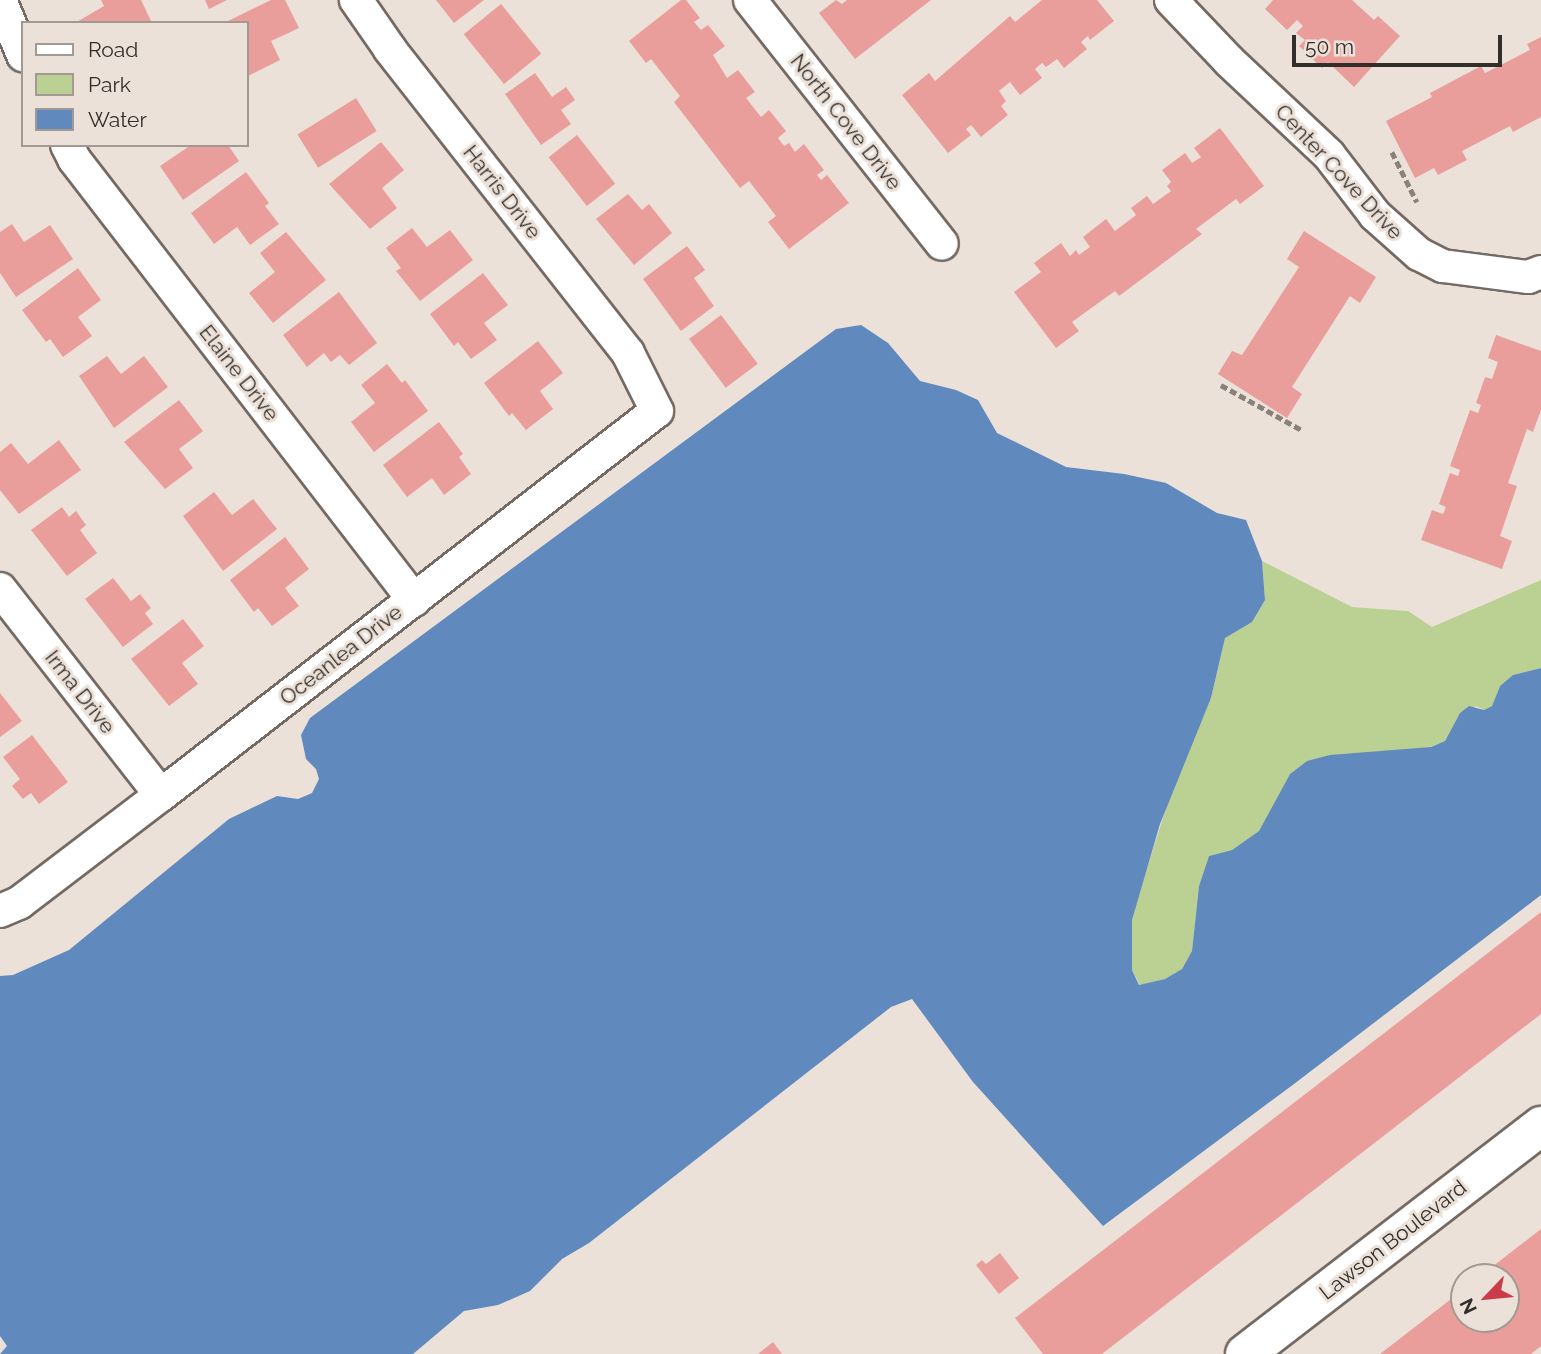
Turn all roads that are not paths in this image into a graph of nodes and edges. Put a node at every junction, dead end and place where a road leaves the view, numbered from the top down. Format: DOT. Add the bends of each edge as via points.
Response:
graph roads {
  1 [pos="0,0"];
  2 [pos="356,0"];
  3 [pos="750,0"];
  4 [pos="1171,0"];
  5 [pos="21,50"];
  6 [pos="68,147"];
  7 [pos="942,244"];
  8 [pos="1541,272"];
  9 [pos="645,385"];
  10 [pos="0,589"];
  11 [pos="414,600"];
  12 [pos="161,795"];
  13 [pos="0,911"];
  14 [pos="1541,1126"];
  15 [pos="1245,1354"];
  1 -- 5 [label="street"];
  2 -- 9 [label="street, Harris Drive" via="628,354"];
  3 -- 7 [label="street, North Cove Drive"];
  4 -- 8 [label="street, Center Cove Drive" via="1329,155 1375,215 1419,254 1443,266 1528,277"];
  6 -- 11 [label="street, Elaine Drive"];
  9 -- 11 [label="street, Oceanlea Drive" via="657,411"];
  10 -- 12 [label="street, Irma Drive"];
  11 -- 12 [label="street, Oceanlea Drive"];
  12 -- 13 [label="street, Oceanlea Drive" via="19,903"];
  14 -- 15 [label="main road, Lawson Boulevard"];
}
